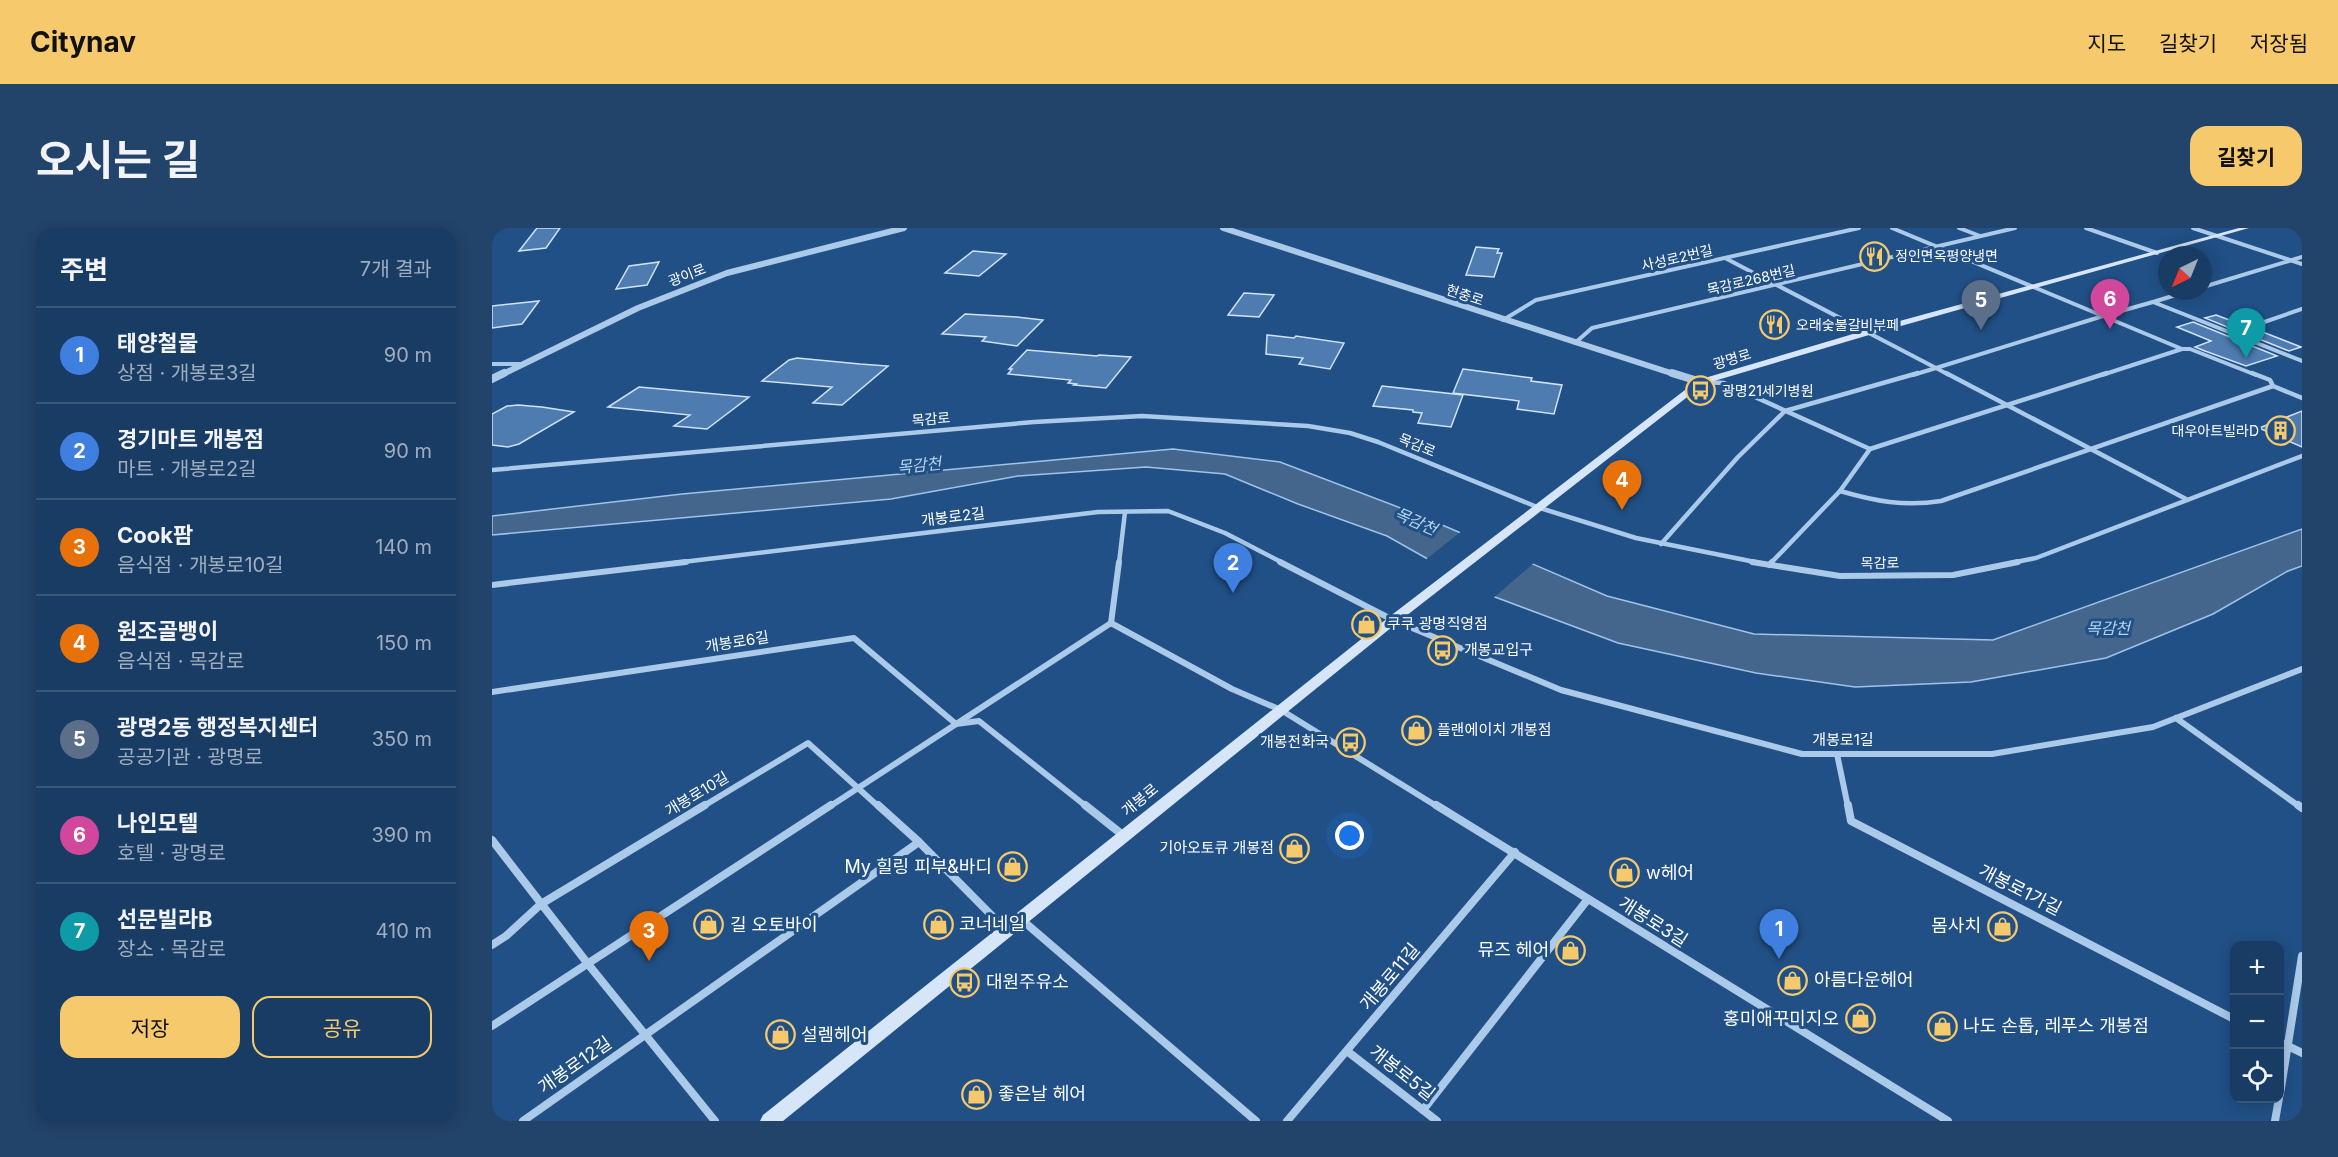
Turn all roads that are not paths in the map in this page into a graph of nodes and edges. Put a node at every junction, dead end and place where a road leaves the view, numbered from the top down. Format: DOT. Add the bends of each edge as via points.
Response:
graph roads {
  1 [pos="904,228"];
  2 [pos="1223,228"];
  3 [pos="1860,228"];
  4 [pos="1892,228"];
  5 [pos="1959,228"];
  6 [pos="2015,228"];
  7 [pos="2086,228"];
  8 [pos="2193,228"];
  9 [pos="2246,228"];
  10 [pos="1980,236"];
  11 [pos="2217,236"];
  12 [pos="1936,246"];
  13 [pos="2157,253"];
  14 [pos="2302,256"];
  15 [pos="1725,258"];
  16 [pos="2290,260"];
  17 [pos="2302,264"];
  18 [pos="2212,284"];
  19 [pos="1776,285"];
  20 [pos="2034,287"];
  21 [pos="2159,300"];
  22 [pos="2152,302"];
  23 [pos="2302,309"];
  24 [pos="2103,316"];
  25 [pos="1503,320"];
  26 [pos="1866,333"];
  27 [pos="2232,333"];
  28 [pos="1575,343"];
  29 [pos="2182,349"];
  30 [pos="2302,361"];
  31 [pos="492,364"];
  32 [pos="523,364"];
  33 [pos="1936,368"];
  34 [pos="492,379"];
  35 [pos="1701,382"];
  36 [pos="2273,386"];
  37 [pos="2302,398"];
  38 [pos="2009,406"];
  39 [pos="1785,411"];
  40 [pos="1870,449"];
  41 [pos="2091,449"];
  42 [pos="2302,456"];
  43 [pos="492,470"];
  44 [pos="1840,491"];
  45 [pos="2186,499"];
  46 [pos="1537,507"];
  47 [pos="1125,512"];
  48 [pos="1661,544"];
  49 [pos="1769,565"];
  50 [pos="492,585"];
  51 [pos="1398,616"];
  52 [pos="1111,623"];
  53 [pos="2302,669"];
  54 [pos="492,692"];
  55 [pos="1281,710"];
  56 [pos="2176,718"];
  57 [pos="956,724"];
  58 [pos="1837,754"];
  59 [pos="859,788"];
  60 [pos="2302,808"];
  61 [pos="1124,836"];
  62 [pos="492,840"];
  63 [pos="919,842"];
  64 [pos="1515,852"];
  65 [pos="1588,899"];
  66 [pos="541,904"];
  67 [pos="1021,919"];
  68 [pos="1007,930"];
  69 [pos="492,945"];
  70 [pos="2302,956"];
  71 [pos="588,964"];
  72 [pos="2230,1016"];
  73 [pos="492,1026"];
  74 [pos="645,1035"];
  75 [pos="2284,1039"];
  76 [pos="2284,1044"];
  77 [pos="1347,1051"];
  78 [pos="2302,1053"];
  79 [pos="2278,1103"];
  80 [pos="1423,1110"];
  81 [pos="524,1121"];
  82 [pos="715,1121"];
  83 [pos="770,1121"];
  84 [pos="1256,1121"];
  85 [pos="1287,1121"];
  86 [pos="1437,1121"];
  87 [pos="1948,1121"];
  88 [pos="2275,1121"];
  1 -- 32 [label="street, 광이로" via="727,273 638,308"];
  2 -- 25 [label="street, 현충로"];
  3 -- 15 [label="street, 사성로2번길"];
  4 -- 12 [label="street"];
  5 -- 10 [label="street"];
  6 -- 10 [label="street, 목감로268번길"];
  7 -- 13 [label="street"];
  8 -- 11 [label="street"];
  9 -- 11 [label="main road, 광명로"];
  10 -- 12 [label="street, 목감로268번길"];
  11 -- 13 [label="main road, 광명로"];
  11 -- 16 [label="street"];
  12 -- 19 [label="street, 목감로268번길"];
  12 -- 20 [label="street"];
  13 -- 20 [label="main road, 광명로"];
  14 -- 16 [label="street"];
  15 -- 19 [label="street"];
  15 -- 25 [label="street, 사성로2번길" via="1536,300"];
  16 -- 17 [label="street"];
  16 -- 18 [label="street"];
  19 -- 26 [label="street"];
  19 -- 28 [label="street, 목감로268번길" via="1592,328"];
  20 -- 24 [label="street"];
  20 -- 26 [label="main road, 광명로"];
  21 -- 22 [label="street"];
  22 -- 24 [label="street"];
  22 -- 27 [label="street"];
  23 -- 27 [label="street"];
  24 -- 29 [label="street"];
  24 -- 33 [label="street"];
  25 -- 28 [label="street, 현충로"];
  26 -- 33 [label="street"];
  26 -- 35 [label="main road, 광명로"];
  27 -- 30 [label="street"];
  28 -- 35 [label="street, 현충로"];
  29 -- 36 [label="street" via="2260,376"];
  29 -- 38 [label="street"];
  31 -- 32 [label="street"];
  32 -- 34 [label="street, 광이로"];
  33 -- 38 [label="street"];
  33 -- 39 [label="street"];
  35 -- 39 [label="street" via="1724,383"];
  35 -- 46 [label="main road, 광명로"];
  36 -- 37 [label="street"];
  36 -- 41 [label="street"];
  38 -- 40 [label="street"];
  38 -- 41 [label="street"];
  39 -- 40 [label="street"];
  39 -- 48 [label="street" via="1738,457"];
  40 -- 44 [label="street"];
  41 -- 44 [label="street" via="1941,501 1912,507"];
  41 -- 45 [label="street"];
  42 -- 45 [label="street, 목감로"];
  43 -- 46 [label="street, 목감로" via="1034,422 1188,417 1350,433"];
  44 -- 49 [label="street"];
  45 -- 49 [label="street, 목감로" via="2036,558 1953,574 1840,576"];
  46 -- 48 [label="street, 목감로"];
  46 -- 51 [label="main road, 개봉로"];
  47 -- 50 [label="street, 개봉로2길" via="1086,513"];
  47 -- 51 [label="street, 개봉로2길" via="1168,511 1225,533"];
  47 -- 52 [label="street"];
  48 -- 49 [label="street, 목감로"];
  51 -- 55 [label="main road, 개봉로"];
  51 -- 58 [label="street, 개봉로1길" via="1560,690 1802,754"];
  52 -- 55 [label="street" via="1232,689"];
  52 -- 57 [label="street"];
  53 -- 56 [label="street, 개봉로1길"];
  54 -- 57 [label="street, 개봉로6길" via="854,638"];
  55 -- 61 [label="main road, 개봉로"];
  55 -- 64 [label="street, 개봉로3길"];
  56 -- 58 [label="street, 개봉로1길" via="2153,727 1992,754"];
  56 -- 60 [label="street"];
  57 -- 59 [label="street"];
  57 -- 61 [label="street" via="980,721"];
  58 -- 72 [label="street, 개봉로1가길" via="1851,821"];
  59 -- 63 [label="street, 개봉로10길"];
  59 -- 66 [label="street, 개봉로10길" via="808,743"];
  59 -- 71 [label="street"];
  61 -- 67 [label="main road, 개봉로"];
  62 -- 66 [label="street"];
  63 -- 68 [label="street, 개봉로10길"];
  63 -- 74 [label="street"];
  64 -- 65 [label="street, 개봉로3길"];
  64 -- 77 [label="street, 개봉로11길"];
  65 -- 80 [label="street"];
  65 -- 87 [label="street, 개봉로3길"];
  66 -- 69 [label="street"];
  66 -- 71 [label="street"];
  67 -- 68 [label="main road, 개봉로"];
  67 -- 84 [label="street"];
  68 -- 83 [label="main road, 개봉로"];
  70 -- 75 [label="street"];
  71 -- 73 [label="street"];
  71 -- 74 [label="street"];
  74 -- 81 [label="street, 개봉로12길"];
  74 -- 82 [label="street"];
  76 -- 78 [label="street"];
  77 -- 80 [label="street, 개봉로5길"];
  77 -- 85 [label="street, 개봉로11길"];
  79 -- 88 [label="street"];
  80 -- 86 [label="street, 개봉로5길"];
}
